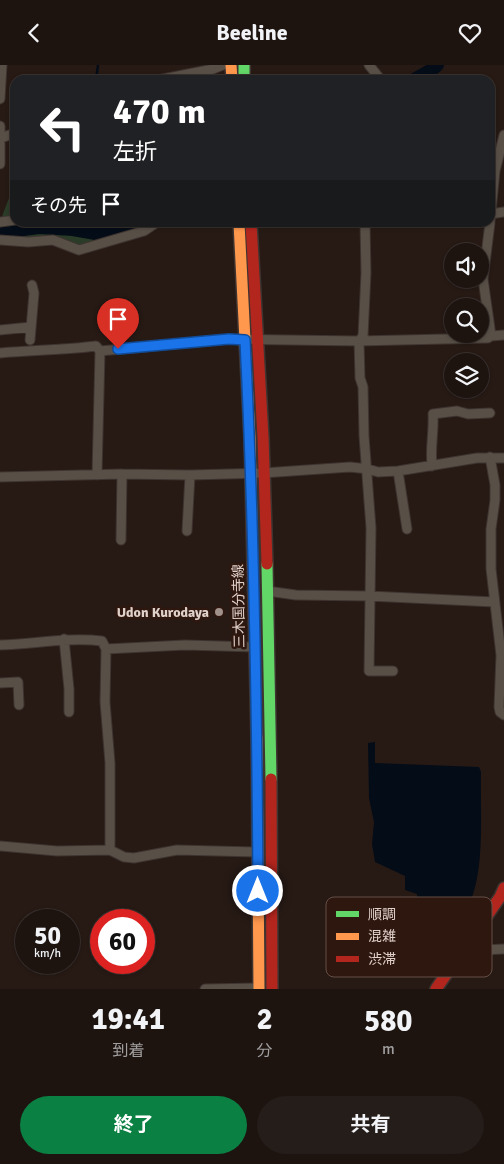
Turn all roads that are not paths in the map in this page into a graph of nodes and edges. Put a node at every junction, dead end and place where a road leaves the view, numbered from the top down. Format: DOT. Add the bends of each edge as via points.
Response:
graph roads {
  1 [pos="2,65"];
  2 [pos="223,65"];
  3 [pos="369,65"];
  4 [pos="183,75"];
  5 [pos="377,75"];
  6 [pos="0,88"];
  7 [pos="0,99"];
  8 [pos="0,126"];
  9 [pos="504,135"];
  10 [pos="0,138"];
  11 [pos="0,164"];
  12 [pos="495,179"];
  13 [pos="150,227"];
  14 [pos="239,227"];
  15 [pos="251,227"];
  16 [pos="365,227"];
  17 [pos="489,227"];
  18 [pos="0,240"];
  19 [pos="32,285"];
  20 [pos="31,327"];
  21 [pos="0,330"];
  22 [pos="504,335"];
  23 [pos="492,336"];
  24 [pos="30,340"];
  25 [pos="245,340"];
  26 [pos="257,340"];
  27 [pos="359,341"];
  28 [pos="100,351"];
  29 [pos="0,353"];
  30 [pos="490,413"];
  31 [pos="490,457"];
  32 [pos="504,458"];
  33 [pos="432,466"];
  34 [pos="368,469"];
  35 [pos="398,471"];
  36 [pos="263,473"];
  37 [pos="122,474"];
  38 [pos="251,474"];
  39 [pos="97,475"];
  40 [pos="190,475"];
  41 [pos="0,477"];
  42 [pos="407,529"];
  43 [pos="187,531"];
  44 [pos="121,540"];
  45 [pos="267,591"];
  46 [pos="369,596"];
  47 [pos="494,603"];
  48 [pos="64,639"];
  49 [pos="0,645"];
  50 [pos="255,647"];
  51 [pos="106,649"];
  52 [pos="393,671"];
  53 [pos="0,683"];
  54 [pos="19,705"];
  55 [pos="69,712"];
  56 [pos="504,715"];
  57 [pos="0,846"];
  58 [pos="110,850"];
  59 [pos="258,851"];
  60 [pos="504,888"];
  61 [pos="492,908"];
  62 [pos="444,977"];
  63 [pos="205,989"];
  64 [pos="259,989"];
  65 [pos="272,989"];
  66 [pos="436,989"];
  1 -- 6 [label="street"];
  2 -- 4 [label="street"];
  3 -- 5 [label="street"];
  6 -- 7 [label="street"];
  8 -- 10 [label="street"];
  9 -- 12 [label="street"];
  10 -- 11 [label="street"];
  13 -- 18 [label="street" via="79,250 53,240"];
  14 -- 25 [label="main road, 三木国分寺線"];
  15 -- 26 [label="main road, 三木国分寺線"];
  16 -- 27 [label="street" via="364,329"];
  17 -- 23 [label="street" via="483,279"];
  19 -- 20 [label="street"];
  20 -- 21 [label="street"];
  20 -- 24 [label="street"];
  22 -- 23 [label="street"];
  23 -- 27 [label="street"];
  25 -- 26 [label="street"];
  25 -- 28 [label="street"];
  25 -- 38 [label="main road, 三木国分寺線"];
  26 -- 27 [label="street"];
  26 -- 36 [label="main road, 三木国分寺線"];
  27 -- 34 [label="street"];
  28 -- 29 [label="street" via="96,346"];
  28 -- 39 [label="street"];
  30 -- 33 [label="street" via="457,411 433,414"];
  31 -- 32 [label="street"];
  31 -- 33 [label="street"];
  31 -- 47 [label="street" via="495,485 491,529"];
  33 -- 35 [label="street"];
  34 -- 35 [label="street"];
  34 -- 36 [label="street" via="350,467"];
  34 -- 46 [label="street"];
  35 -- 42 [label="street"];
  36 -- 38 [label="street"];
  36 -- 45 [label="main road, 三木国分寺線"];
  37 -- 39 [label="street"];
  37 -- 40 [label="street"];
  37 -- 44 [label="street"];
  38 -- 40 [label="street"];
  38 -- 50 [label="main road, 三木国分寺線"];
  39 -- 41 [label="street"];
  40 -- 43 [label="street"];
  45 -- 46 [label="street" via="296,595"];
  45 -- 65 [label="main road, 三木国分寺線"];
  46 -- 47 [label="street"];
  46 -- 52 [label="street" via="369,671"];
  47 -- 56 [label="street" via="501,655 498,707"];
  48 -- 49 [label="street"];
  48 -- 51 [label="street" via="102,641"];
  48 -- 55 [label="street"];
  50 -- 51 [label="street" via="185,645"];
  50 -- 59 [label="main road, 三木国分寺線"];
  51 -- 58 [label="street"];
  53 -- 54 [label="street" via="18,683"];
  57 -- 58 [label="street" via="57,851"];
  58 -- 59 [label="street" via="134,858 176,850"];
  59 -- 64 [label="main road, 三木国分寺線"];
  60 -- 61 [label="main road"];
  62 -- 66 [label="main road"];
  63 -- 64 [label="street"];
}
